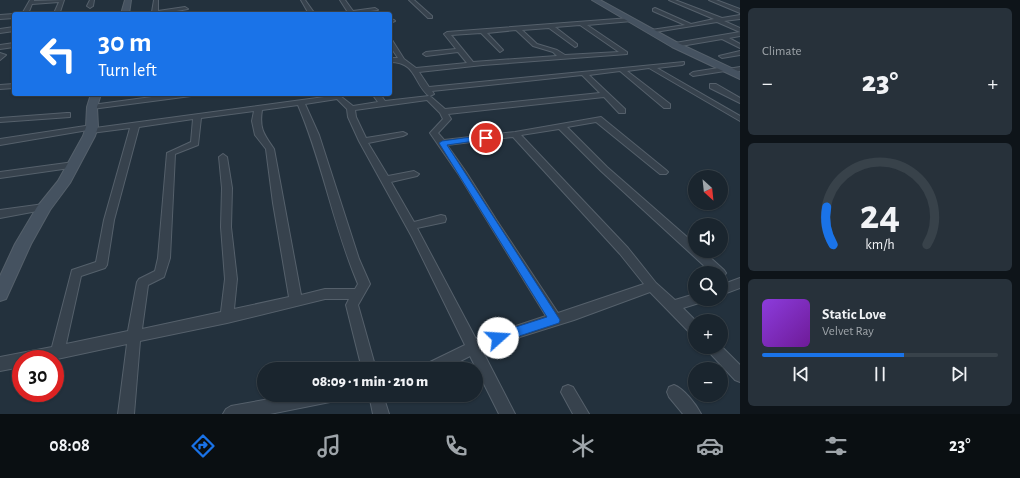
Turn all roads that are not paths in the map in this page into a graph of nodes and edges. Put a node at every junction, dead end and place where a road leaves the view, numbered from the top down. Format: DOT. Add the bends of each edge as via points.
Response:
graph roads {
  1 [pos="61,0"];
  2 [pos="92,0"];
  3 [pos="128,0"];
  4 [pos="158,0"];
  5 [pos="303,0"];
  6 [pos="352,0"];
  7 [pos="411,0"];
  8 [pos="596,0"];
  9 [pos="671,0"];
  10 [pos="711,0"];
  11 [pos="342,1"];
  12 [pos="31,2"];
  13 [pos="90,6"];
  14 [pos="185,9"];
  15 [pos="375,10"];
  16 [pos="656,10"];
  17 [pos="740,10"];
  18 [pos="58,11"];
  19 [pos="26,12"];
  20 [pos="125,12"];
  21 [pos="155,12"];
  22 [pos="162,12"];
  23 [pos="311,12"];
  24 [pos="350,12"];
  25 [pos="359,12"];
  26 [pos="12,16"];
  27 [pos="0,17"];
  28 [pos="430,17"];
  29 [pos="740,17"];
  30 [pos="630,20"];
  31 [pos="719,20"];
  32 [pos="582,24"];
  33 [pos="690,25"];
  34 [pos="551,27"];
  35 [pos="12,29"];
  36 [pos="518,29"];
  37 [pos="740,30"];
  38 [pos="0,31"];
  39 [pos="483,32"];
  40 [pos="651,32"];
  41 [pos="740,34"];
  42 [pos="723,37"];
  43 [pos="392,44"];
  44 [pos="11,45"];
  45 [pos="575,45"];
  46 [pos="675,46"];
  47 [pos="740,46"];
  48 [pos="0,47"];
  49 [pos="460,50"];
  50 [pos="500,50"];
  51 [pos="740,53"];
  52 [pos="426,54"];
  53 [pos="0,55"];
  54 [pos="722,56"];
  55 [pos="0,58"];
  56 [pos="564,58"];
  57 [pos="392,60"];
  58 [pos="402,60"];
  59 [pos="682,63"];
  60 [pos="472,65"];
  61 [pos="651,67"];
  62 [pos="740,69"];
  63 [pos="415,70"];
  64 [pos="622,70"];
  65 [pos="726,70"];
  66 [pos="585,74"];
  67 [pos="693,74"];
  68 [pos="740,76"];
  69 [pos="12,86"];
  70 [pos="713,86"];
  71 [pos="0,87"];
  72 [pos="428,89"];
  73 [pos="606,95"];
  74 [pos="164,96"];
  75 [pos="339,96"];
  76 [pos="377,96"];
  77 [pos="429,98"];
  78 [pos="94,100"];
  79 [pos="740,101"];
  80 [pos="301,103"];
  81 [pos="382,103"];
  82 [pos="667,106"];
  83 [pos="352,108"];
  84 [pos="258,109"];
  85 [pos="622,111"];
  86 [pos="443,112"];
  87 [pos="67,115"];
  88 [pos="197,117"];
  89 [pos="740,118"];
  90 [pos="0,120"];
  91 [pos="135,125"];
  92 [pos="561,126"];
  93 [pos="91,129"];
  94 [pos="403,134"];
  95 [pos="515,134"];
  96 [pos="363,141"];
  97 [pos="0,142"];
  98 [pos="442,143"];
  99 [pos="223,157"];
  100 [pos="74,165"];
  101 [pos="663,172"];
  102 [pos="414,174"];
  103 [pos="0,175"];
  104 [pos="385,180"];
  105 [pos="44,207"];
  106 [pos="0,214"];
  107 [pos="441,218"];
  108 [pos="411,226"];
  109 [pos="711,266"];
  110 [pos="728,279"];
  111 [pos="737,284"];
  112 [pos="652,286"];
  113 [pos="0,294"];
  114 [pos="358,294"];
  115 [pos="296,301"];
  116 [pos="688,301"];
  117 [pos="673,306"];
  118 [pos="227,317"];
  119 [pos="554,320"];
  120 [pos="688,322"];
  121 [pos="134,336"];
  122 [pos="473,348"];
  123 [pos="58,350"];
  124 [pos="64,351"];
  125 [pos="720,354"];
  126 [pos="12,362"];
  127 [pos="367,362"];
  128 [pos="445,362"];
  129 [pos="0,364"];
  130 [pos="740,375"];
  131 [pos="568,392"];
  132 [pos="674,392"];
  133 [pos="294,402"];
  134 [pos="378,402"];
  135 [pos="126,414"];
  136 [pos="231,414"];
  137 [pos="381,414"];
  138 [pos="507,414"];
  139 [pos="581,414"];
  140 [pos="693,414"];
  1 -- 12 [label="street"];
  1 -- 18 [label="street"];
  2 -- 13 [label="street"];
  3 -- 20 [label="street"];
  4 -- 21 [label="street"];
  5 -- 23 [label="street"];
  6 -- 11 [label="street"];
  7 -- 28 [label="street"];
  8 -- 30 [label="street"];
  9 -- 31 [label="street"];
  10 -- 17 [label="street"];
  11 -- 24 [label="street"];
  12 -- 19 [label="street"];
  14 -- 22 [label="street"];
  15 -- 25 [label="street"];
  16 -- 33 [label="street"];
  26 -- 27 [label="street"];
  29 -- 31 [label="street"];
  30 -- 32 [label="street"];
  30 -- 40 [label="street"];
  31 -- 33 [label="street"];
  31 -- 37 [label="street"];
  32 -- 34 [label="street"];
  32 -- 56 [label="street" via="626,53"];
  33 -- 40 [label="street"];
  34 -- 36 [label="street"];
  34 -- 45 [label="street"];
  35 -- 38 [label="street"];
  36 -- 39 [label="street"];
  36 -- 56 [label="street" via="538,47 552,49"];
  39 -- 49 [label="street" via="447,34"];
  39 -- 50 [label="street"];
  40 -- 46 [label="street"];
  41 -- 42 [label="street"];
  42 -- 46 [label="street"];
  42 -- 47 [label="street"];
  43 -- 58 [label="street"];
  44 -- 48 [label="street"];
  46 -- 65 [label="street"];
  49 -- 52 [label="street"];
  49 -- 60 [label="street"];
  51 -- 54 [label="street"];
  53 -- 55 [label="street" via="3,55"];
  56 -- 60 [label="street"];
  57 -- 58 [label="street"];
  58 -- 63 [label="street"];
  59 -- 61 [label="street"];
  60 -- 63 [label="street"];
  61 -- 64 [label="street"];
  61 -- 89 [label="street"];
  62 -- 65 [label="street"];
  63 -- 72 [label="street"];
  64 -- 66 [label="street"];
  64 -- 82 [label="street"];
  65 -- 67 [label="street"];
  65 -- 68 [label="street"];
  66 -- 72 [label="street"];
  66 -- 73 [label="street"];
  69 -- 71 [label="street"];
  70 -- 79 [label="street"];
  72 -- 77 [label="street" via="431,93"];
  73 -- 85 [label="street"];
  73 -- 86 [label="street"];
  74 -- 78 [label="street"];
  75 -- 80 [label="street"];
  75 -- 83 [label="street"];
  76 -- 81 [label="street"];
  77 -- 81 [label="street"];
  77 -- 86 [label="street"];
  78 -- 93 [label="street"];
  80 -- 84 [label="street"];
  80 -- 114 [label="street" via="315,135 364,284"];
  81 -- 83 [label="street"];
  83 -- 96 [label="street" via="352,117"];
  84 -- 88 [label="street"];
  84 -- 115 [label="street" via="256,121 259,135 270,149"];
  86 -- 98 [label="street" via="447,119 434,133"];
  87 -- 90 [label="street"];
  88 -- 91 [label="street"];
  88 -- 121 [label="street" via="195,142 171,153 164,258 160,274 143,282"];
  91 -- 93 [label="street"];
  91 -- 123 [label="street" via="109,220 101,265 76,273"];
  92 -- 95 [label="street"];
  92 -- 101 [label="street" via="598,119"];
  92 -- 109 [label="street" via="604,169"];
  93 -- 97 [label="street"];
  93 -- 100 [label="street"];
  94 -- 96 [label="street"];
  95 -- 98 [label="street"];
  95 -- 112 [label="street" via="624,251"];
  96 -- 104 [label="street"];
  98 -- 119 [label="street"];
  99 -- 118 [label="street" via="227,188 226,227 230,279"];
  100 -- 103 [label="street"];
  100 -- 105 [label="street"];
  102 -- 104 [label="street"];
  104 -- 108 [label="street"];
  105 -- 106 [label="street"];
  105 -- 113 [label="street" via="23,244"];
  107 -- 108 [label="street"];
  108 -- 122 [label="street"];
  110 -- 111 [label="street"];
  112 -- 117 [label="street"];
  112 -- 119 [label="street"];
  114 -- 115 [label="street" via="325,294"];
  114 -- 127 [label="street" via="352,305"];
  115 -- 118 [label="street"];
  116 -- 117 [label="street"];
  117 -- 120 [label="street"];
  118 -- 121 [label="street"];
  119 -- 122 [label="street" via="484,342"];
  121 -- 124 [label="street"];
  121 -- 135 [label="street"];
  122 -- 128 [label="street"];
  122 -- 138 [label="street"];
  125 -- 130 [label="street"];
  126 -- 129 [label="street"];
  131 -- 139 [label="street"];
  132 -- 140 [label="street"];
  133 -- 136 [label="street"];
  134 -- 137 [label="street"];
}
